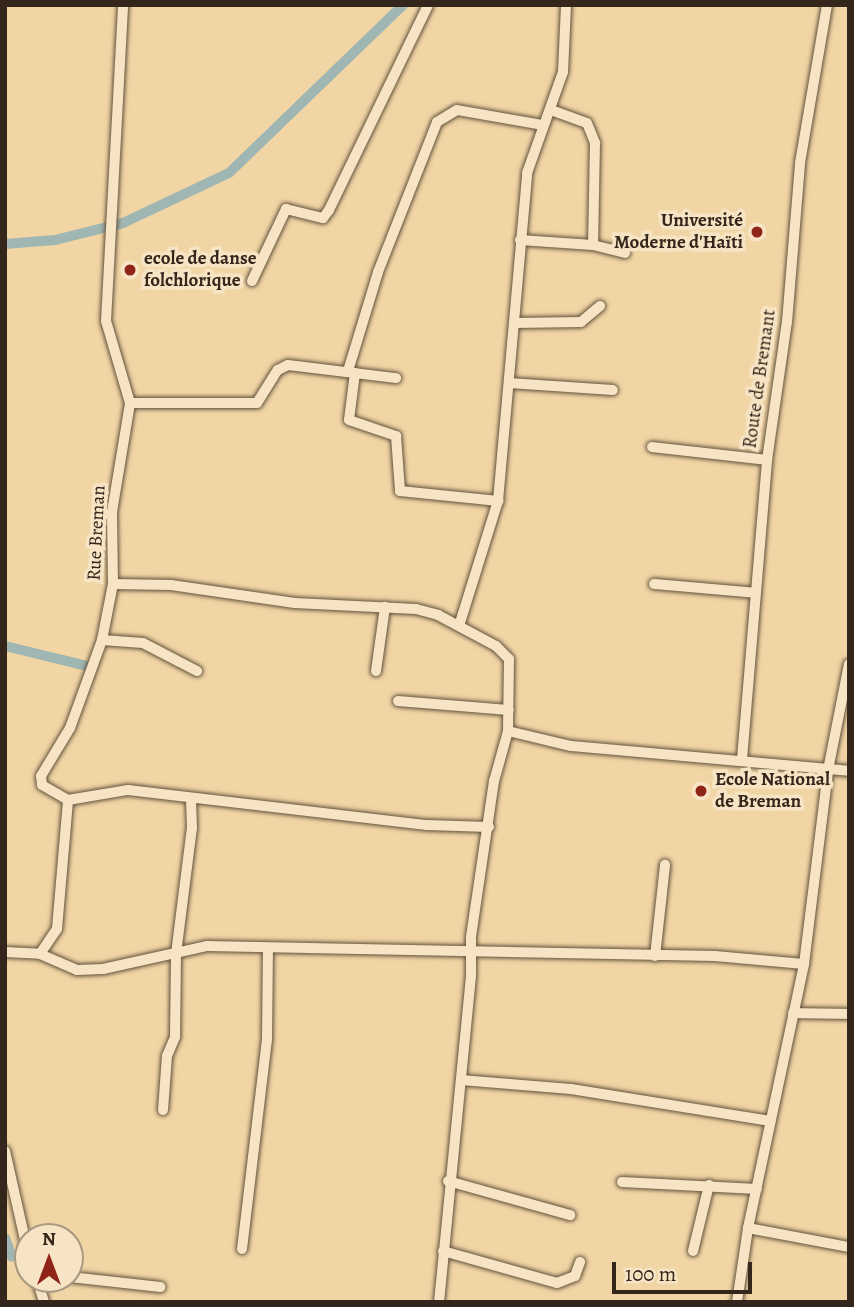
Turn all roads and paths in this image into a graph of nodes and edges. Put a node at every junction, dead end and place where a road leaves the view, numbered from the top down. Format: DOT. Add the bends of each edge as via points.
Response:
graph roads {
  1 [pos="123,5"];
  2 [pos="428,5"];
  3 [pos="566,5"];
  4 [pos="827,5"];
  5 [pos="551,110"];
  6 [pos="543,125"];
  7 [pos="520,240"];
  8 [pos="593,245"];
  9 [pos="625,253"];
  10 [pos="253,281"];
  11 [pos="600,306"];
  12 [pos="514,323"];
  13 [pos="351,372"];
  14 [pos="396,378"];
  15 [pos="509,383"];
  16 [pos="613,390"];
  17 [pos="130,403"];
  18 [pos="652,447"];
  19 [pos="766,460"];
  20 [pos="498,501"];
  21 [pos="113,584"];
  22 [pos="654,584"];
  23 [pos="756,593"];
  24 [pos="385,607"];
  25 [pos="459,626"];
  26 [pos="102,640"];
  27 [pos="849,664"];
  28 [pos="197,671"];
  29 [pos="376,671"];
  30 [pos="398,701"];
  31 [pos="509,710"];
  32 [pos="508,731"];
  33 [pos="742,759"];
  34 [pos="828,770"];
  35 [pos="849,771"];
  36 [pos="68,800"];
  37 [pos="191,800"];
  38 [pos="489,827"];
  39 [pos="664,865"];
  40 [pos="268,950"];
  41 [pos="472,951"];
  42 [pos="5,952"];
  43 [pos="40,954"];
  44 [pos="177,954"];
  45 [pos="655,956"];
  46 [pos="804,964"];
  47 [pos="793,1013"];
  48 [pos="849,1014"];
  49 [pos="461,1080"];
  50 [pos="163,1110"];
  51 [pos="770,1121"];
  52 [pos="5,1150"];
  53 [pos="448,1181"];
  54 [pos="622,1182"];
  55 [pos="709,1185"];
  56 [pos="757,1189"];
  57 [pos="570,1215"];
  58 [pos="21,1223"];
  59 [pos="748,1228"];
  60 [pos="849,1247"];
  61 [pos="242,1249"];
  62 [pos="443,1251"];
  63 [pos="693,1251"];
  64 [pos="580,1262"];
  65 [pos="84,1279"];
  66 [pos="160,1287"];
  67 [pos="439,1302"];
  68 [pos="737,1302"];
  1 -- 17 [label="street, Rue Breman" via="106,321"];
  2 -- 10 [label="street" via="329,211 323,218 286,209"];
  3 -- 5 [label="street" via="563,72"];
  4 -- 19 [label="street, Route de Bremant" via="800,163 787,322"];
  5 -- 6 [label="street"];
  5 -- 8 [label="street" via="587,123 595,143"];
  6 -- 7 [label="street" via="527,173"];
  6 -- 13 [label="street" via="457,110 437,122 378,272"];
  7 -- 8 [label="street"];
  7 -- 12 [label="street"];
  8 -- 9 [label="street"];
  11 -- 12 [label="street" via="581,322"];
  12 -- 15 [label="street"];
  13 -- 14 [label="street"];
  13 -- 17 [label="street" via="288,365 278,370 257,403 238,406"];
  13 -- 20 [label="street" via="349,420 396,436 400,491"];
  15 -- 16 [label="street"];
  15 -- 20 [label="street"];
  17 -- 21 [label="street, Rue Breman" via="112,512"];
  18 -- 19 [label="street"];
  19 -- 23 [label="street, Route de Bremant"];
  20 -- 25 [label="street"];
  21 -- 24 [label="street" via="220,590 295,603"];
  21 -- 26 [label="street, Rue Breman"];
  22 -- 23 [label="street"];
  23 -- 33 [label="street, Route de Bremant"];
  24 -- 25 [label="street" via="439,615"];
  24 -- 29 [label="street"];
  25 -- 31 [label="street" via="496,646 509,659"];
  26 -- 28 [label="street" via="143,643"];
  26 -- 36 [label="street, Rue Breman" via="70,728 41,776 42,785"];
  27 -- 34 [label="street"];
  30 -- 31 [label="street"];
  31 -- 32 [label="street"];
  32 -- 33 [label="street" via="581,747 714,761"];
  32 -- 38 [label="street" via="494,781"];
  33 -- 34 [label="street"];
  34 -- 35 [label="street"];
  34 -- 46 [label="street"];
  36 -- 37 [label="street" via="128,790"];
  36 -- 43 [label="street" via="57,929"];
  37 -- 38 [label="street"];
  37 -- 44 [label="street" via="192,828"];
  38 -- 41 [label="street"];
  39 -- 45 [label="street"];
  40 -- 41 [label="street"];
  40 -- 44 [label="street" via="207,946"];
  40 -- 61 [label="street" via="267,1040"];
  41 -- 45 [label="street"];
  41 -- 49 [label="street"];
  42 -- 43 [label="street"];
  43 -- 44 [label="street" via="77,970"];
  44 -- 50 [label="street" via="175,1037 167,1056"];
  45 -- 46 [label="street"];
  46 -- 47 [label="street"];
  47 -- 48 [label="street"];
  47 -- 51 [label="street"];
  49 -- 51 [label="street" via="571,1089"];
  49 -- 53 [label="street"];
  51 -- 56 [label="street"];
  52 -- 58 [label="street"];
  53 -- 57 [label="street"];
  53 -- 62 [label="street"];
  54 -- 55 [label="street"];
  55 -- 56 [label="street"];
  55 -- 63 [label="street"];
  56 -- 59 [label="street"];
  59 -- 60 [label="street"];
  59 -- 68 [label="street"];
  62 -- 64 [label="street" via="557,1283 575,1276"];
  62 -- 67 [label="street"];
  65 -- 66 [label="street"];
}
